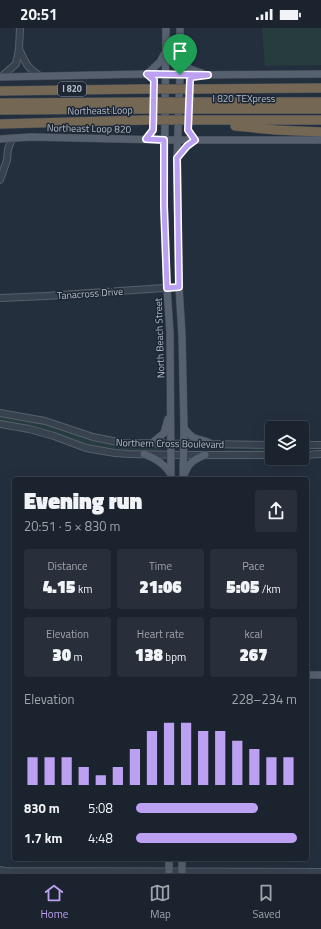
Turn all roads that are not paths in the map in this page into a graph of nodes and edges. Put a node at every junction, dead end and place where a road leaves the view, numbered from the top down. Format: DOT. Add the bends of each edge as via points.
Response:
graph roads {
  1 [pos="20,28"];
  2 [pos="166,28"];
  3 [pos="180,28"];
  4 [pos="19,49"];
  5 [pos="166,50"];
  6 [pos="180,57"];
  7 [pos="147,74"];
  8 [pos="321,74"];
  9 [pos="166,75"];
  10 [pos="180,75"];
  11 [pos="208,75"];
  12 [pos="40,76"];
  13 [pos="1,77"];
  14 [pos="321,82"];
  15 [pos="321,88"];
  16 [pos="245,89"];
  17 [pos="0,91"];
  18 [pos="321,102"];
  19 [pos="0,103"];
  20 [pos="150,105"];
  21 [pos="193,105"];
  22 [pos="42,109"];
  23 [pos="321,109"];
  24 [pos="0,110"];
  25 [pos="0,115"];
  26 [pos="194,120"];
  27 [pos="321,120"];
  28 [pos="0,124"];
  29 [pos="321,132"];
  30 [pos="0,138"];
  31 [pos="12,139"];
  32 [pos="146,139"];
  33 [pos="164,140"];
  34 [pos="178,140"];
  35 [pos="195,140"];
  36 [pos="321,140"];
  37 [pos="177,158"];
  38 [pos="0,180"];
  39 [pos="179,287"];
  40 [pos="167,288"];
  41 [pos="0,298"];
  42 [pos="170,405"];
  43 [pos="0,413"];
  44 [pos="0,424"];
  45 [pos="184,428"];
  46 [pos="151,444"];
  47 [pos="170,444"];
  48 [pos="184,444"];
  49 [pos="212,444"];
  50 [pos="265,445"];
  51 [pos="309,445"];
  52 [pos="321,445"];
  53 [pos="144,454"];
  54 [pos="321,454"];
  55 [pos="170,455"];
  56 [pos="184,455"];
  57 [pos="205,455"];
  58 [pos="265,455"];
  59 [pos="309,455"];
  60 [pos="171,477"];
  61 [pos="183,477"];
  62 [pos="183,477"];
  63 [pos="309,675"];
  64 [pos="321,675"];
  65 [pos="169,861"];
  66 [pos="182,861"];
  67 [pos="0,870"];
  68 [pos="168,872"];
  69 [pos="321,872"];
  70 [pos="182,873"];
  1 -- 4 [label="street"];
  2 -- 5 [label="main road, North Beach Street"];
  3 -- 6 [label="main road"];
  4 -- 12 [label="street" via="26,65"];
  4 -- 13 [label="street" via="16,64"];
  5 -- 7 [label="main road" via="160,62"];
  5 -- 9 [label="main road, North Beach Street"];
  6 -- 10 [label="main road"];
  6 -- 11 [label="main road" via="190,69"];
  7 -- 9 [label="main road"];
  7 -- 12 [label="main road"];
  7 -- 32 [label="main road" via="154,80 153,130"];
  8 -- 11 [label="main road"];
  9 -- 10 [label="main road"];
  9 -- 33 [label="main road, North Beach Street"];
  10 -- 11 [label="main road"];
  10 -- 34 [label="main road"];
  11 -- 35 [label="main road" via="192,77 190,80 188,130"];
  12 -- 13 [label="main road"];
  14 -- 16 [label="highway" via="256,84"];
  15 -- 16 [label="highway, Northeast Loop / I 820"];
  16 -- 17 [label="highway, Northeast Loop / I 820, bridge"];
  18 -- 21 [label="highway, I 820 TEXpress"];
  19 -- 20 [label="highway, I 820 TEXpress"];
  20 -- 21 [label="highway, I 820 TEXpress, bridge"];
  20 -- 22 [label="highway, I 820 TEXpress"];
  21 -- 23 [label="highway, I 820 TEXpress"];
  22 -- 24 [label="highway, I 820 TEXpress"];
  22 -- 25 [label="highway" via="23,114"];
  26 -- 27 [label="highway, Northeast Loop"];
  26 -- 28 [label="highway, Northeast Loop, bridge"];
  26 -- 29 [label="highway" via="201,125"];
  30 -- 31 [label="main road, Northeast Loop 820"];
  31 -- 32 [label="main road, Northeast Loop 820"];
  31 -- 38 [label="street"];
  32 -- 33 [label="main road, Northeast Loop 820"];
  33 -- 34 [label="main road, Northeast Loop 820"];
  33 -- 40 [label="main road, North Beach Street"];
  34 -- 35 [label="main road, Northeast Loop 820"];
  34 -- 37 [label="main road"];
  35 -- 36 [label="main road, Northeast Loop 820"];
  35 -- 37 [label="main road"];
  37 -- 39 [label="main road"];
  39 -- 40 [label="street, Tanacross Drive"];
  39 -- 45 [label="main road"];
  40 -- 41 [label="street, Tanacross Drive"];
  40 -- 42 [label="main road, North Beach Street"];
  42 -- 46 [label="main road" via="164,433"];
  42 -- 47 [label="main road, North Beach Street"];
  43 -- 46 [label="street, Northern Cross Boulevard" via="45,421 109,441"];
  44 -- 53 [label="street, Northern Cross Boulevard" via="29,429 86,448"];
  45 -- 48 [label="main road"];
  45 -- 49 [label="main road" via="194,439"];
  46 -- 47 [label="street, Northern Cross Boulevard"];
  47 -- 48 [label="street, Northern Cross Boulevard"];
  47 -- 55 [label="main road, North Beach Street"];
  48 -- 49 [label="street, Northern Cross Boulevard"];
  48 -- 56 [label="main road"];
  49 -- 50 [label="street, Northern Cross Boulevard"];
  51 -- 52 [label="street"];
  53 -- 55 [label="street, Northern Cross Boulevard"];
  53 -- 60 [label="main road" via="160,461 167,467"];
  54 -- 59 [label="street"];
  55 -- 56 [label="street, Northern Cross Boulevard"];
  55 -- 60 [label="main road, North Beach Street"];
  56 -- 57 [label="street, Northern Cross Boulevard"];
  56 -- 61 [label="main road"];
  57 -- 58 [label="street, Northern Cross Boulevard"];
  57 -- 62 [label="main road" via="188,465"];
  63 -- 64 [label="main road"];
  65 -- 68 [label="main road"];
  66 -- 70 [label="main road"];
  67 -- 68 [label="street"];
  68 -- 70 [label="street"];
  69 -- 70 [label="street"];
}
